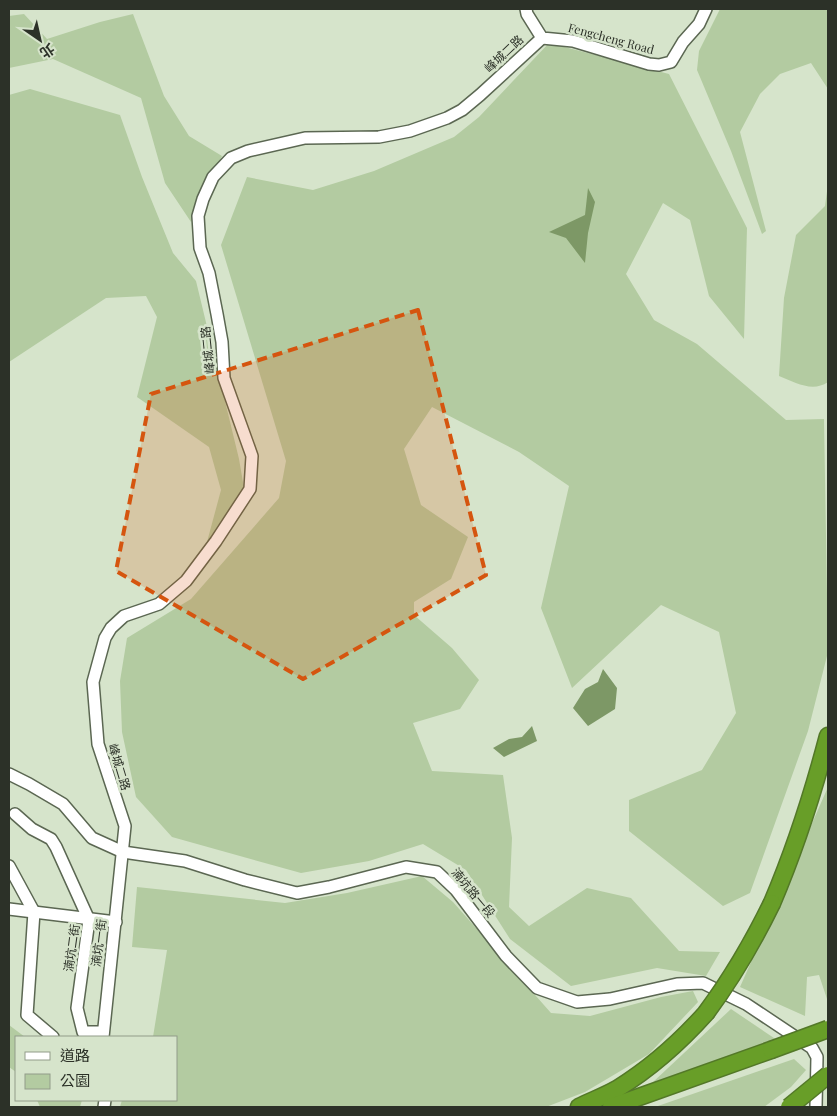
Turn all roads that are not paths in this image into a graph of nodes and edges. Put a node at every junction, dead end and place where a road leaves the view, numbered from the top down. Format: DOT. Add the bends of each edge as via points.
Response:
graph roads {
  1 [pos="526,9"];
  2 [pos="706,9"];
  3 [pos="542,38"];
  4 [pos="828,736"];
  5 [pos="9,774"];
  6 [pos="15,814"];
  7 [pos="123,852"];
  8 [pos="9,866"];
  9 [pos="9,909"];
  10 [pos="34,912"];
  11 [pos="89,920"];
  12 [pos="116,922"];
  13 [pos="828,1029"];
  14 [pos="103,1035"];
  15 [pos="52,1036"];
  16 [pos="828,1075"];
  17 [pos="579,1107"];
  18 [pos="611,1107"];
  19 [pos="790,1107"];
  20 [pos="816,1107"];
  1 -- 3 [label="street"];
  2 -- 3 [label="street, Fengcheng Road" via="671,62 659,65 573,41"];
  3 -- 7 [label="street, 峰城二路" via="480,95 447,118 410,131 379,137 305,138 248,151 231,158 213,177 198,216 200,248 218,314 224,378 252,456 250,489 186,580 159,604 124,616 105,638 93,682 98,744 125,826"];
  4 -- 17 [label="highway, bridge" via="789,864 752,943 729,983 686,1035 657,1061 616,1089"];
  5 -- 7 [label="street, 湳坑路一段" via="63,804 92,838"];
  6 -- 11 [label="street, 湳坑二街" via="56,847"];
  7 -- 12 [label="street, 湳坑一街"];
  7 -- 20 [label="street, 湳坑路一段" via="185,861 296,893 329,888 406,867 437,872 456,890 506,956 538,988 577,1002 610,999 677,984 703,983 746,1004 812,1048 818,1057"];
  8 -- 10 [label="street"];
  9 -- 10 [label="street"];
  10 -- 11 [label="street"];
  10 -- 15 [label="street" via="26,1015"];
  11 -- 12 [label="street"];
  11 -- 14 [label="street, 湳坑二街" via="77,1008 83,1032"];
  12 -- 14 [label="street, 湳坑一街"];
  13 -- 18 [label="highway, bridge"];
  16 -- 19 [label="highway, bridge"];
}
